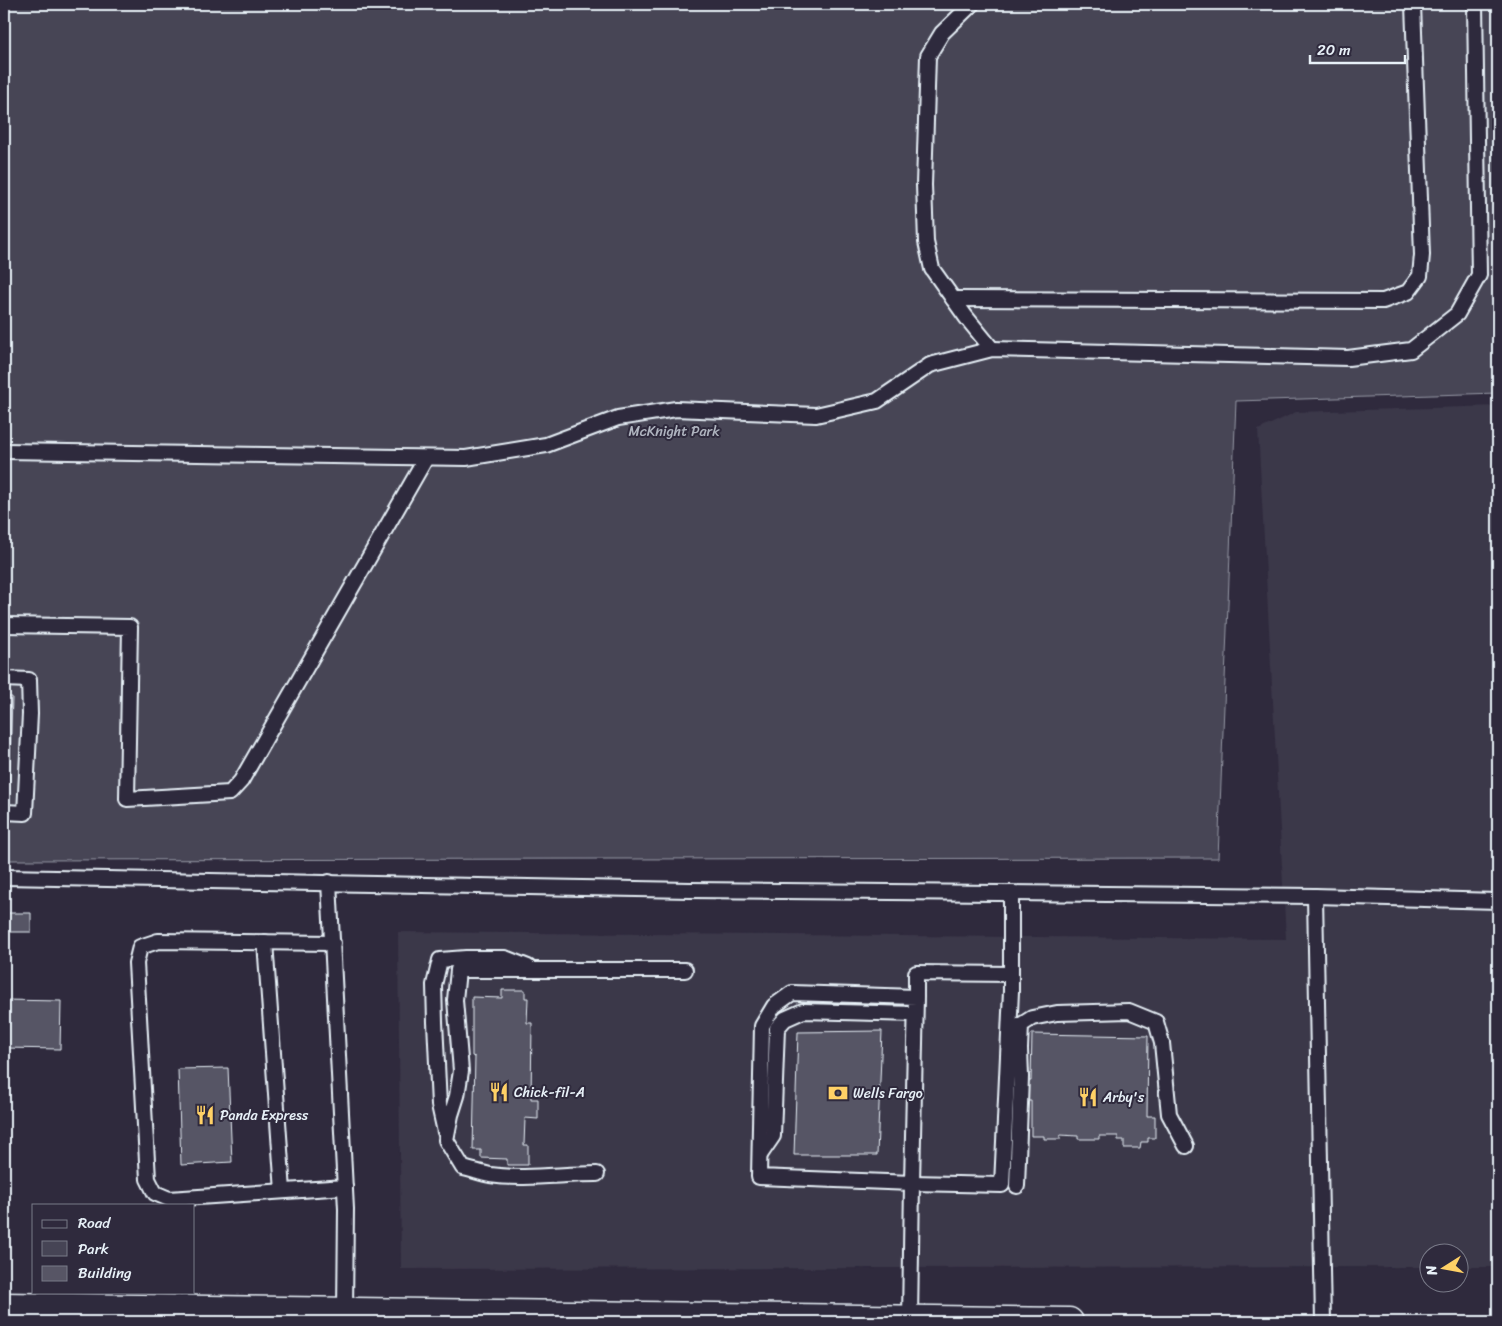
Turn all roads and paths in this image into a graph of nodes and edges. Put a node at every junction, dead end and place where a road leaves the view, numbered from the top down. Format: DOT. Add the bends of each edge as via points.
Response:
graph roads {
  1 [pos="972,4"];
  2 [pos="1413,4"];
  3 [pos="1475,4"];
  4 [pos="953,299"];
  5 [pos="992,349"];
  6 [pos="4,451"];
  7 [pos="426,458"];
  8 [pos="4,626"];
  9 [pos="4,679"];
  10 [pos="4,812"];
  11 [pos="4,877"];
  12 [pos="329,882"];
  13 [pos="1011,893"];
  14 [pos="1315,896"];
  15 [pos="1498,901"];
  16 [pos="266,942"];
  17 [pos="332,943"];
  18 [pos="536,970"];
  19 [pos="685,970"];
  20 [pos="1011,974"];
  21 [pos="916,997"];
  22 [pos="915,1014"];
  23 [pos="446,1140"];
  24 [pos="1186,1146"];
  25 [pos="760,1155"];
  26 [pos="597,1174"];
  27 [pos="912,1183"];
  28 [pos="1017,1186"];
  29 [pos="345,1187"];
  30 [pos="283,1191"];
  31 [pos="4,1307"];
  32 [pos="345,1312"];
  33 [pos="140,1315"];
  34 [pos="660,1320"];
  35 [pos="910,1320"];
  36 [pos="1069,1322"];
  37 [pos="1323,1322"];
  1 -- 4 [label="lane" via="942,33 928,56 924,185 926,242 932,269"];
  2 -- 4 [label="lane" via="1422,255 1420,276 1408,292 1383,301"];
  3 -- 5 [label="lane" via="1479,275 1457,314 1411,350 1348,358"];
  4 -- 5 [label="lane"];
  5 -- 7 [label="lane" via="930,365 877,401 816,415 676,410 618,418 546,445 466,458"];
  6 -- 7 [label="lane"];
  7 -- 8 [label="lane" via="241,781 230,793 128,799 130,627"];
  9 -- 10 [label="lane" via="29,680 30,714 25,813"];
  11 -- 12 [label="lane"];
  12 -- 13 [label="lane"];
  12 -- 17 [label="lane"];
  13 -- 14 [label="lane"];
  13 -- 20 [label="lane"];
  14 -- 15 [label="lane"];
  14 -- 37 [label="lane"];
  16 -- 17 [label="lane"];
  16 -- 30 [label="lane"];
  16 -- 30 [label="lane" via="158,941 140,946 136,964 148,1179 155,1194 169,1199"];
  17 -- 29 [label="lane"];
  18 -- 19 [label="lane"];
  18 -- 23 [label="lane" via="458,970 455,1000 461,1071"];
  18 -- 23 [label="lane" via="505,958 440,960 434,985 435,1022 440,1105"];
  20 -- 21 [label="lane" via="916,973"];
  20 -- 27 [label="lane" via="1002,1185"];
  21 -- 22 [label="lane"];
  21 -- 25 [label="lane" via="792,993 774,1006 762,1026"];
  22 -- 25 [label="lane" via="803,1011 776,1028 774,1136"];
  22 -- 27 [label="lane"];
  23 -- 26 [label="lane" via="463,1168 490,1175"];
  24 -- 28 [label="lane" via="1169,1114 1162,1043 1156,1022 1129,1011 1057,1013 1032,1018 1021,1025"];
  25 -- 27 [label="lane" via="759,1177"];
  27 -- 35 [label="lane"];
  29 -- 30 [label="lane"];
  29 -- 32 [label="lane"];
  31 -- 33 [label="main road"];
  32 -- 33 [label="main road"];
  32 -- 34 [label="main road"];
  34 -- 35 [label="main road"];
  35 -- 36 [label="main road"];
}
